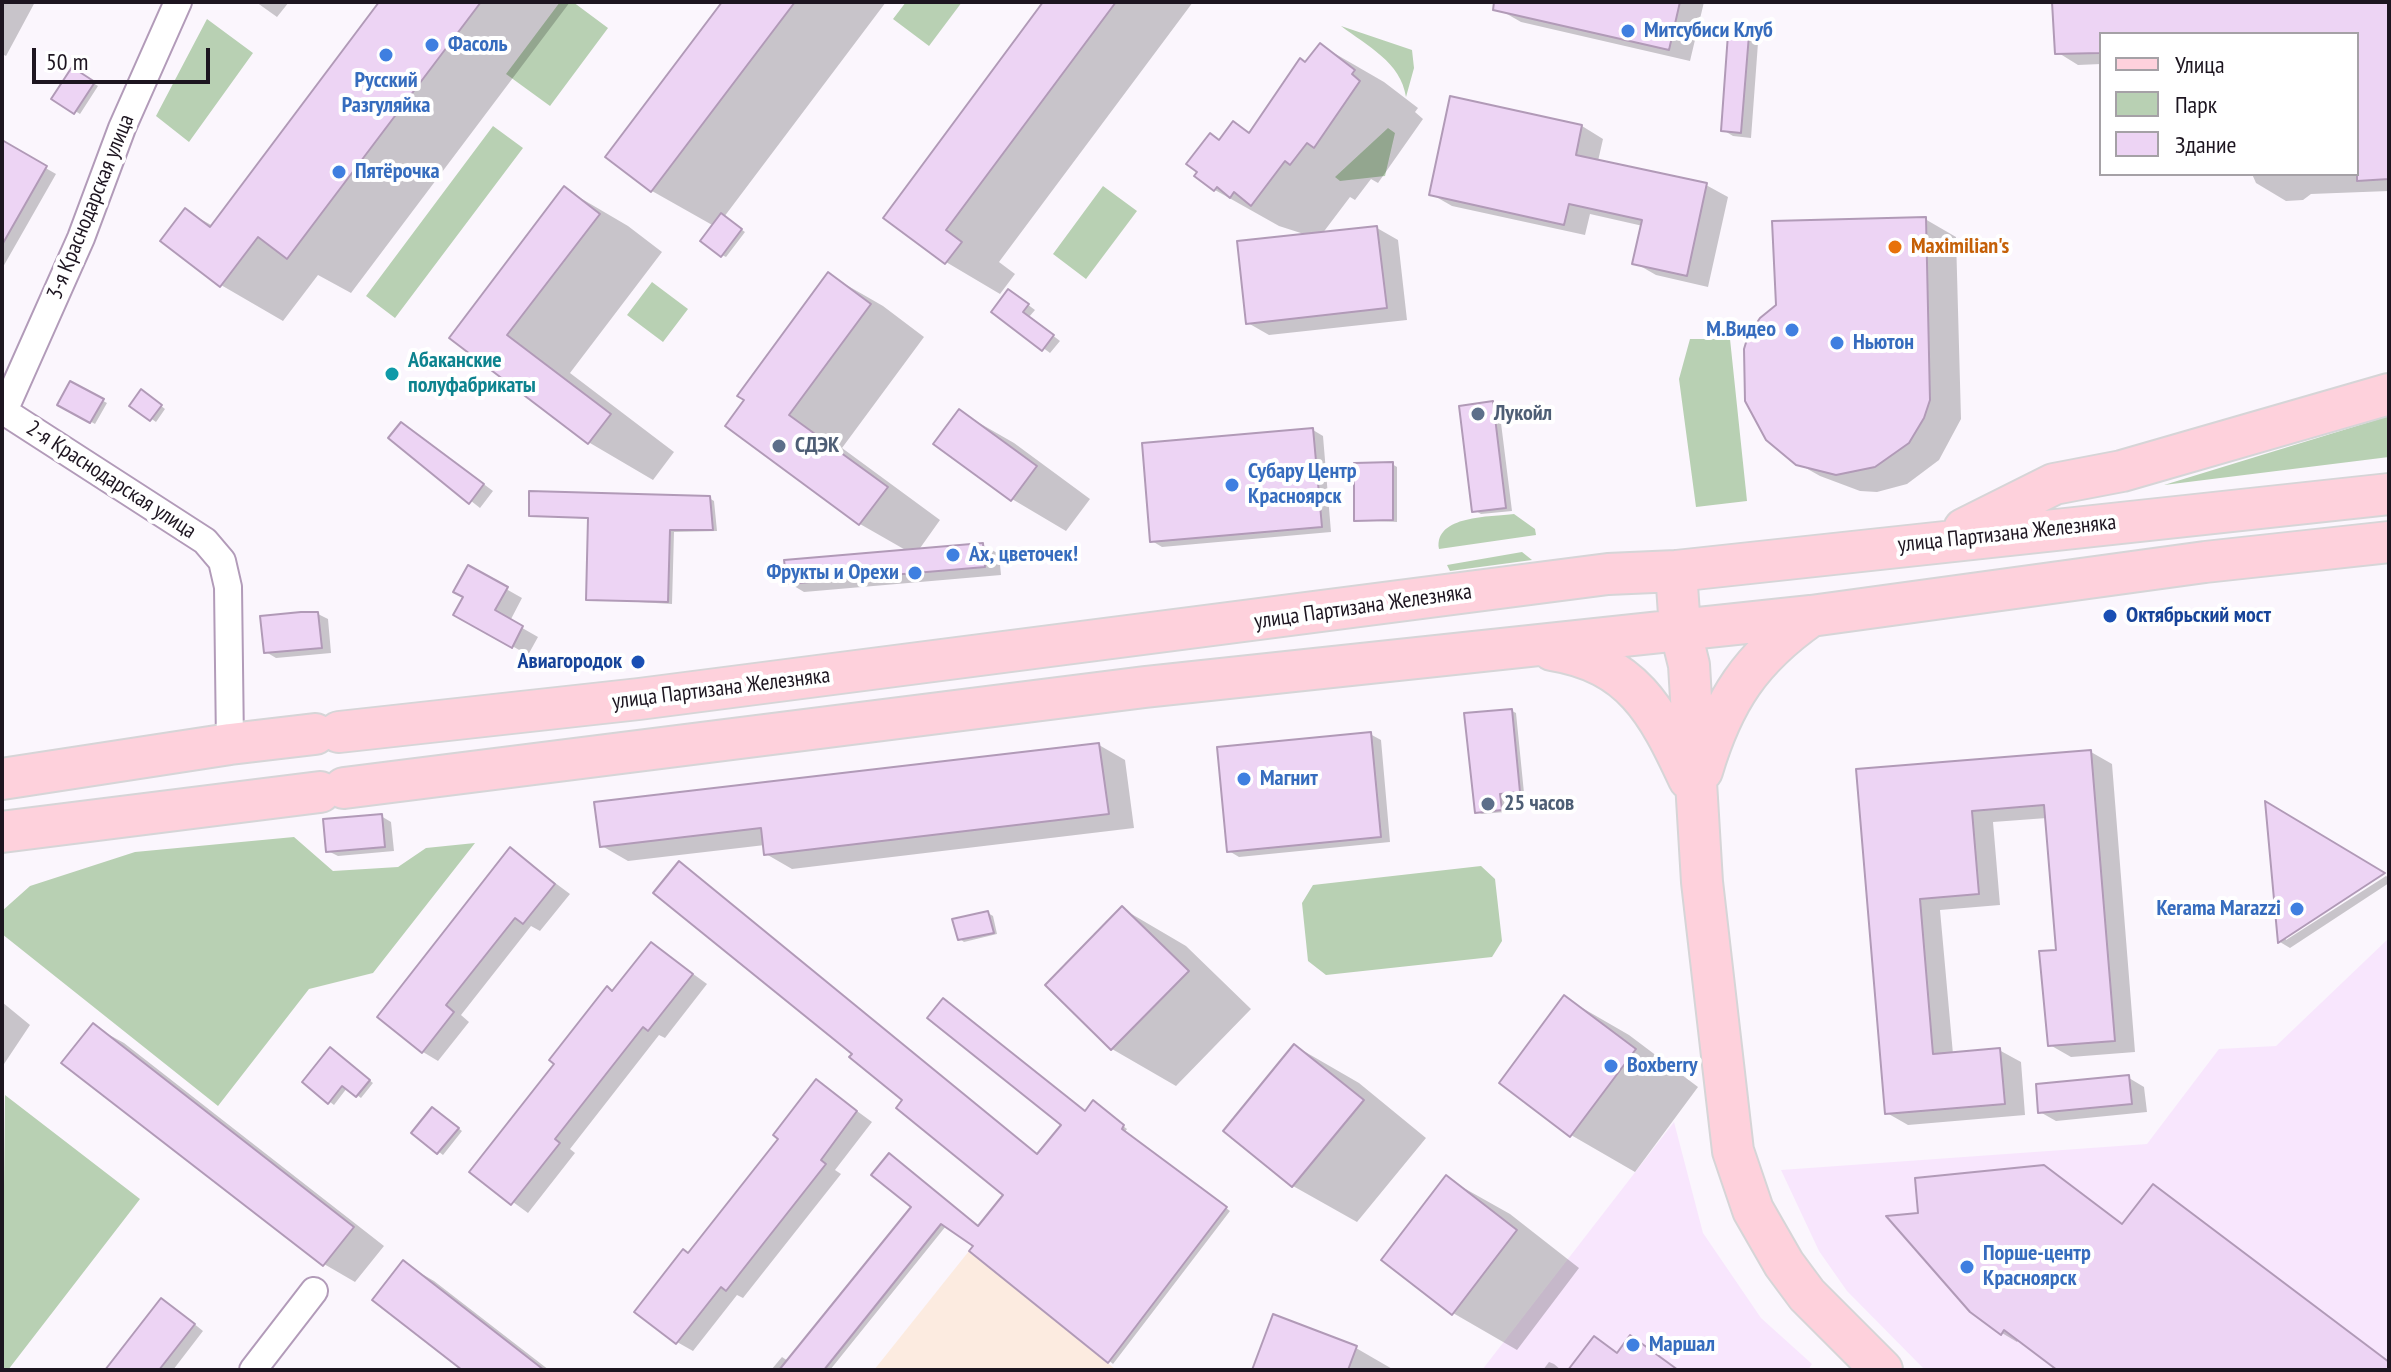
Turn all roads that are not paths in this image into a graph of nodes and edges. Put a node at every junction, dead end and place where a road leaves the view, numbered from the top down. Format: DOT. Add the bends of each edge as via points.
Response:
graph roads {
  1 [pos="178,2"];
  2 [pos="2389,394"];
  3 [pos="3,410"];
  4 [pos="2389,494"];
  5 [pos="1940,541"];
  6 [pos="2389,542"];
  7 [pos="1676,571"];
  8 [pos="1811,616"];
  9 [pos="1680,629"];
  10 [pos="1525,645"];
  11 [pos="230,744"];
  12 [pos="2,779"];
  13 [pos="1696,794"];
  14 [pos="2,832"];
  15 [pos="314,1291"];
  16 [pos="253,1370"];
  17 [pos="1882,1370"];
  1 -- 3 [label="street, 3-я Краснодарская улица"];
  2 -- 5 [label="main road" via="2122,471 2054,484"];
  3 -- 11 [label="street, 2-я Краснодарская улица" via="205,541 222,561 228,587"];
  4 -- 5 [label="main road, улица Партизана Железняка"];
  5 -- 7 [label="main road, улица Партизана Железняка"];
  6 -- 8 [label="main road"];
  7 -- 9 [label="main road"];
  7 -- 11 [label="main road, улица Партизана Железняка" via="1608,574 639,699"];
  8 -- 9 [label="main road"];
  8 -- 13 [label="main road" via="1776,640 1742,681 1716,724"];
  9 -- 10 [label="main road"];
  9 -- 13 [label="main road" via="1689,665"];
  10 -- 13 [label="main road" via="1581,654 1617,671 1659,719"];
  10 -- 14 [label="main road" via="1145,687"];
  11 -- 12 [label="main road, улица Партизана Железняка"];
  13 -- 17 [label="main road" via="1733,1151 1753,1210 1784,1264 1807,1295"];
  15 -- 16 [label="street"];
}
